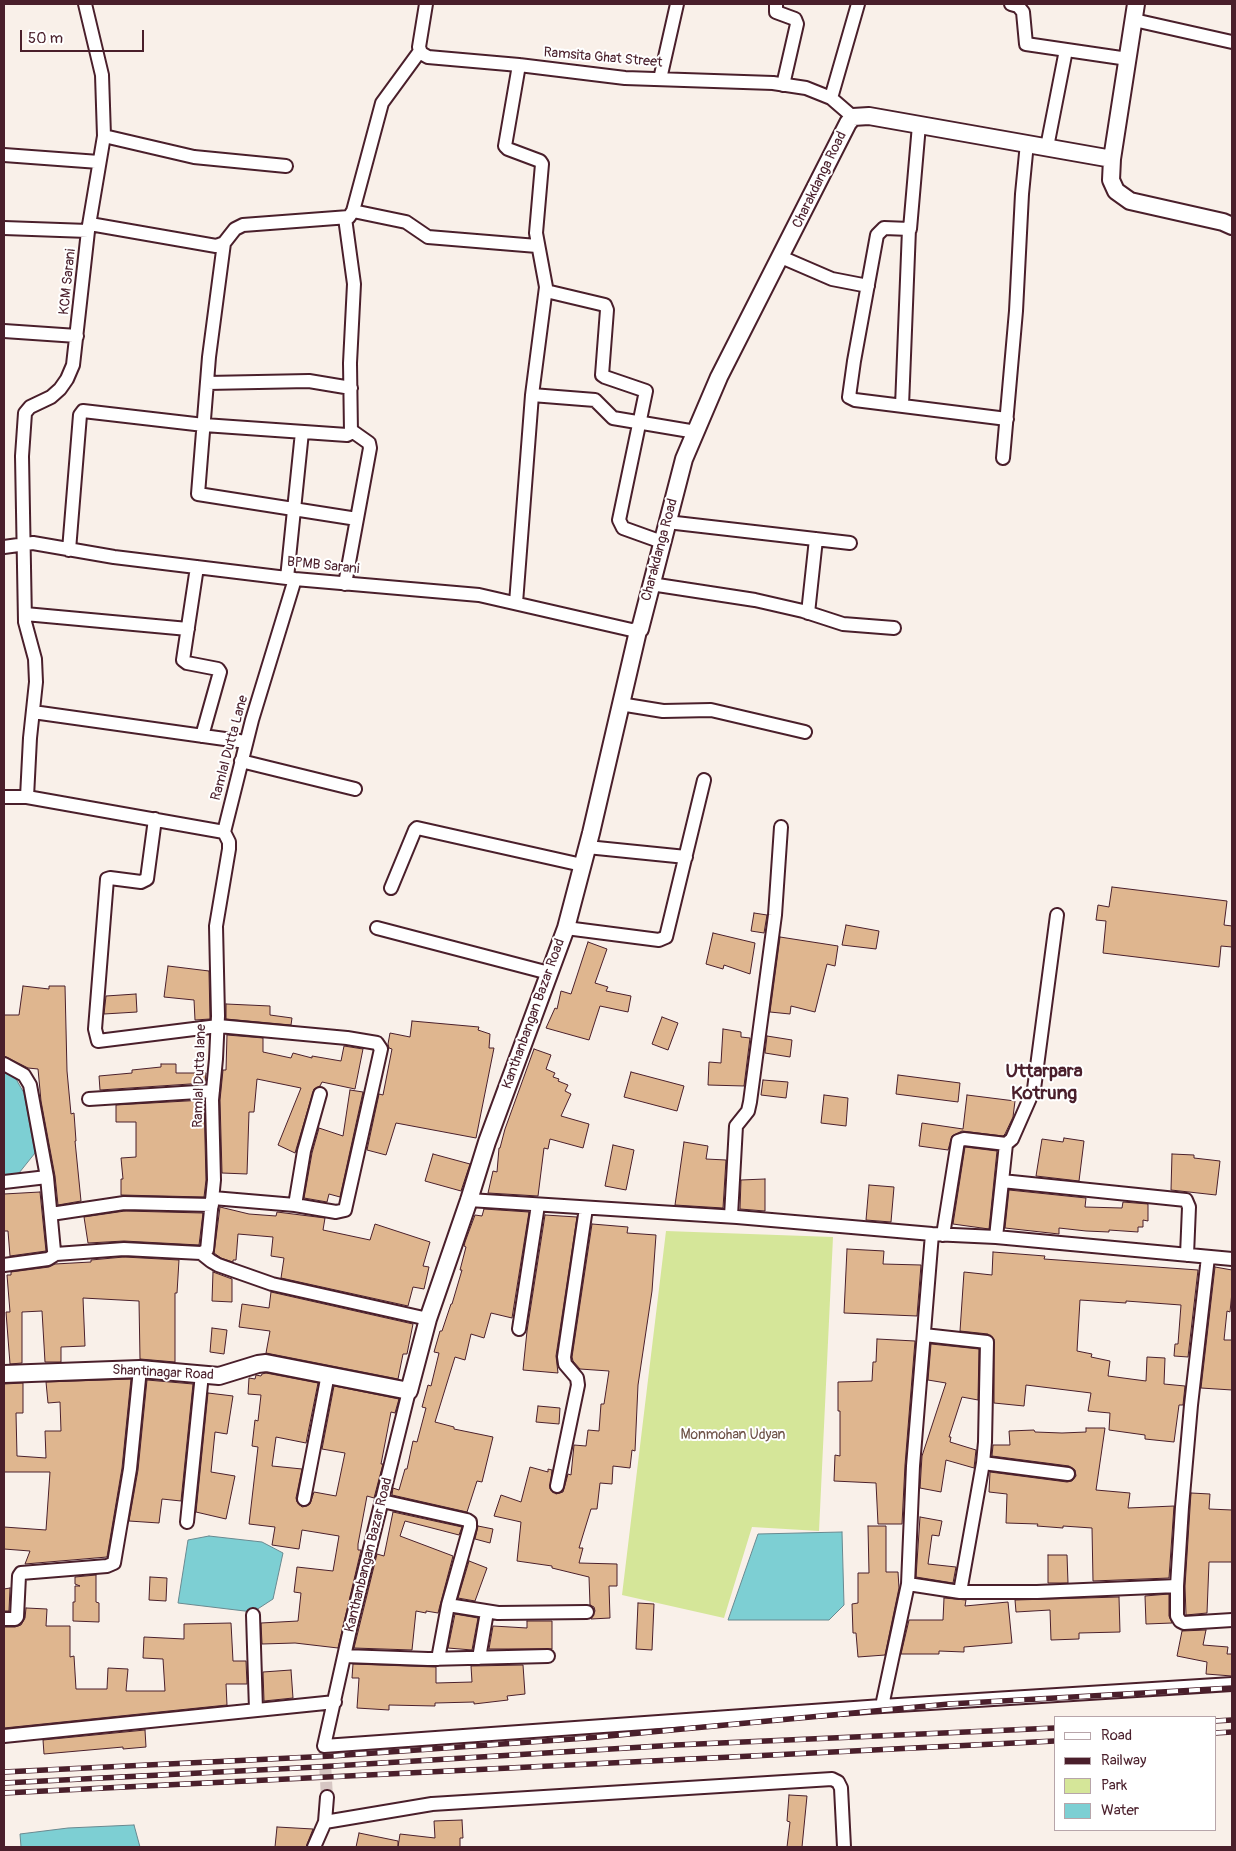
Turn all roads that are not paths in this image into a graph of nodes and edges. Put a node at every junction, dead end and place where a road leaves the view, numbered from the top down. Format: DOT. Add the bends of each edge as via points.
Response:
graph roads {
  1 [pos="85,4"];
  2 [pos="426,4"];
  3 [pos="678,4"];
  4 [pos="776,4"];
  5 [pos="858,4"];
  6 [pos="1011,4"];
  7 [pos="1136,4"];
  8 [pos="1134,20"];
  9 [pos="1232,42"];
  10 [pos="1066,50"];
  11 [pos="420,51"];
  12 [pos="1128,59"];
  13 [pos="519,65"];
  14 [pos="660,79"];
  15 [pos="783,84"];
  16 [pos="831,98"];
  17 [pos="853,117"];
  18 [pos="920,124"];
  19 [pos="104,136"];
  20 [pos="1028,143"];
  21 [pos="1047,147"];
  22 [pos="4,155"];
  23 [pos="1112,159"];
  24 [pos="100,162"];
  25 [pos="286,166"];
  26 [pos="349,215"];
  27 [pos="1232,226"];
  28 [pos="4,228"];
  29 [pos="89,228"];
  30 [pos="909,230"];
  31 [pos="224,243"];
  32 [pos="537,246"];
  33 [pos="781,257"];
  34 [pos="868,286"];
  35 [pos="546,291"];
  36 [pos="4,331"];
  37 [pos="76,336"];
  38 [pos="207,383"];
  39 [pos="351,388"];
  40 [pos="532,395"];
  41 [pos="902,406"];
  42 [pos="1007,419"];
  43 [pos="640,423"];
  44 [pos="204,424"];
  45 [pos="352,431"];
  46 [pos="302,432"];
  47 [pos="696,432"];
  48 [pos="1003,458"];
  49 [pos="294,508"];
  50 [pos="357,519"];
  51 [pos="668,522"];
  52 [pos="816,539"];
  53 [pos="662,542"];
  54 [pos="850,543"];
  55 [pos="24,544"];
  56 [pos="4,547"];
  57 [pos="69,550"];
  58 [pos="197,567"];
  59 [pos="291,579"];
  60 [pos="345,584"];
  61 [pos="651,584"];
  62 [pos="516,603"];
  63 [pos="808,613"];
  64 [pos="25,614"];
  65 [pos="894,628"];
  66 [pos="188,630"];
  67 [pos="637,631"];
  68 [pos="620,704"];
  69 [pos="33,712"];
  70 [pos="805,732"];
  71 [pos="202,736"];
  72 [pos="246,742"];
  73 [pos="242,761"];
  74 [pos="704,780"];
  75 [pos="355,789"];
  76 [pos="4,797"];
  77 [pos="27,797"];
  78 [pos="155,819"];
  79 [pos="781,827"];
  80 [pos="224,832"];
  81 [pos="587,847"];
  82 [pos="686,857"];
  83 [pos="582,865"];
  84 [pos="390,888"];
  85 [pos="1057,915"];
  86 [pos="216,926"];
  87 [pos="377,928"];
  88 [pos="566,928"];
  89 [pos="549,973"];
  90 [pos="218,1026"];
  91 [pos="4,1064"];
  92 [pos="213,1091"];
  93 [pos="320,1094"];
  94 [pos="89,1099"];
  95 [pos="1006,1144"];
  96 [pos="47,1177"];
  97 [pos="1002,1181"];
  98 [pos="4,1182"];
  99 [pos="469,1200"];
  100 [pos="212,1202"];
  101 [pos="295,1205"];
  102 [pos="538,1205"];
  103 [pos="586,1208"];
  104 [pos="51,1214"];
  105 [pos="731,1216"];
  106 [pos="938,1234"];
  107 [pos="996,1237"];
  108 [pos="202,1253"];
  109 [pos="56,1254"];
  110 [pos="1187,1255"];
  111 [pos="1208,1257"];
  112 [pos="1232,1259"];
  113 [pos="4,1265"];
  114 [pos="428,1319"];
  115 [pos="518,1330"];
  116 [pos="924,1335"];
  117 [pos="140,1370"];
  118 [pos="4,1374"];
  119 [pos="202,1374"];
  120 [pos="328,1374"];
  121 [pos="408,1391"];
  122 [pos="983,1463"];
  123 [pos="1068,1474"];
  124 [pos="558,1486"];
  125 [pos="304,1499"];
  126 [pos="382,1501"];
  127 [pos="187,1522"];
  128 [pos="908,1584"];
  129 [pos="1177,1586"];
  130 [pos="960,1592"];
  131 [pos="448,1604"];
  132 [pos="487,1612"];
  133 [pos="587,1612"];
  134 [pos="253,1615"];
  135 [pos="4,1619"];
  136 [pos="1232,1620"];
  137 [pos="344,1656"];
  138 [pos="548,1656"];
  139 [pos="479,1658"];
  140 [pos="438,1659"];
  141 [pos="1232,1684"];
  142 [pos="334,1702"];
  143 [pos="882,1706"];
  144 [pos="256,1710"];
  145 [pos="4,1736"];
  146 [pos="327,1797"];
  147 [pos="325,1822"];
  148 [pos="314,1847"];
  149 [pos="844,1847"];
  1 -- 19 [label="street, KCM Sarani" via="102,75"];
  2 -- 11 [label="street"];
  3 -- 14 [label="street"];
  4 -- 15 [label="street" via="776,12 795,19 797,24"];
  5 -- 16 [label="street"];
  6 -- 10 [label="street" via="1023,12 1026,44"];
  7 -- 8 [label="street"];
  8 -- 9 [label="street"];
  8 -- 12 [label="street"];
  10 -- 12 [label="street"];
  10 -- 21 [label="street"];
  11 -- 13 [label="street, Ramsita Ghat Street" via="428,57"];
  11 -- 26 [label="street" via="382,103"];
  12 -- 23 [label="street"];
  13 -- 14 [label="street, Ramsita Ghat Street"];
  13 -- 32 [label="street" via="506,146 540,161 542,165"];
  14 -- 15 [label="street, Ramsita Ghat Street"];
  15 -- 16 [label="street, Ramsita Ghat Street" via="806,88"];
  16 -- 17 [label="street, Ramsita Ghat Street"];
  17 -- 18 [label="street, Charakdanga Road" via="868,116"];
  17 -- 33 [label="street, Charakdanga Road"];
  18 -- 20 [label="street, Charakdanga Road"];
  18 -- 30 [label="street"];
  19 -- 24 [label="street, KCM Sarani"];
  19 -- 25 [label="street" via="194,157"];
  20 -- 21 [label="street, Charakdanga Road"];
  20 -- 42 [label="street"];
  21 -- 23 [label="street, Charakdanga Road"];
  22 -- 24 [label="street"];
  23 -- 27 [label="street" via="1111,180 1116,191 1130,201"];
  24 -- 29 [label="street, KCM Sarani"];
  26 -- 31 [label="street" via="244,225 235,229"];
  26 -- 32 [label="street" via="406,222 428,237"];
  26 -- 39 [label="street" via="354,284"];
  28 -- 29 [label="street"];
  29 -- 31 [label="street" via="210,246"];
  29 -- 37 [label="street, KCM Sarani"];
  30 -- 34 [label="street" via="884,228 878,233"];
  30 -- 41 [label="street"];
  31 -- 38 [label="street"];
  32 -- 35 [label="street"];
  33 -- 34 [label="street" via="832,279"];
  33 -- 47 [label="street, Charakdanga Road"];
  34 -- 41 [label="street" via="849,397"];
  35 -- 40 [label="street"];
  35 -- 43 [label="street" via="606,307 601,372 605,378 646,391"];
  36 -- 37 [label="street"];
  37 -- 55 [label="street, KCM Sarani" via="67,379 51,397 30,407 25,414 22,456"];
  38 -- 39 [label="street" via="309,381"];
  38 -- 44 [label="street"];
  39 -- 45 [label="street"];
  40 -- 43 [label="street" via="595,400 611,418"];
  40 -- 62 [label="street"];
  41 -- 42 [label="street"];
  42 -- 48 [label="street"];
  43 -- 47 [label="street"];
  43 -- 53 [label="street" via="619,520 623,528"];
  44 -- 46 [label="street"];
  44 -- 49 [label="street" via="199,495"];
  44 -- 57 [label="street" via="81,412"];
  45 -- 46 [label="street" via="350,435"];
  45 -- 50 [label="street" via="369,443 370,448"];
  46 -- 49 [label="street, Ramlal Dutta Lane"];
  47 -- 51 [label="street, Charakdanga Road" via="684,459"];
  49 -- 50 [label="street"];
  49 -- 59 [label="street, Ramlal Dutta Lane"];
  50 -- 60 [label="street"];
  51 -- 52 [label="street"];
  51 -- 53 [label="street, Charakdanga Road"];
  52 -- 54 [label="street"];
  52 -- 63 [label="street"];
  53 -- 61 [label="street, Charakdanga Road"];
  55 -- 56 [label="street, BPMB Sarani"];
  55 -- 57 [label="street, BPMB Sarani"];
  55 -- 64 [label="street, KCM Sarani"];
  57 -- 58 [label="street, BPMB Sarani"];
  58 -- 59 [label="street, BPMB Sarani"];
  58 -- 66 [label="street"];
  59 -- 60 [label="street, BPMB Sarani"];
  59 -- 72 [label="street, Ramlal Dutta Lane"];
  60 -- 62 [label="street, BPMB Sarani" via="479,595"];
  61 -- 63 [label="street" via="755,600"];
  61 -- 67 [label="street, Charakdanga Road"];
  62 -- 67 [label="street, BPMB Sarani"];
  63 -- 65 [label="street" via="842,624"];
  64 -- 66 [label="street"];
  64 -- 69 [label="street, KCM Sarani" via="35,659"];
  66 -- 71 [label="street" via="185,662 220,672"];
  67 -- 68 [label="street, Kanthanbangan Bazar Road"];
  68 -- 70 [label="street" via="663,711 711,710"];
  68 -- 81 [label="street, Kanthanbangan Bazar Road"];
  69 -- 71 [label="street"];
  69 -- 77 [label="street, KCM Sarani"];
  71 -- 72 [label="street"];
  72 -- 73 [label="street, Ramlal Dutta Lane"];
  73 -- 75 [label="street"];
  73 -- 80 [label="street, Ramlal Dutta Lane"];
  74 -- 82 [label="street"];
  76 -- 77 [label="street"];
  77 -- 78 [label="street"];
  78 -- 80 [label="street"];
  78 -- 90 [label="street" via="146,879 141,882 106,879 96,1039 103,1042"];
  79 -- 105 [label="street" via="775,915 750,1102 748,1111 736,1126"];
  80 -- 86 [label="street, Ramlal Dutta Lane" via="229,850"];
  81 -- 82 [label="street"];
  81 -- 83 [label="street, Kanthanbangan Bazar Road"];
  82 -- 88 [label="street" via="668,936 664,939"];
  83 -- 84 [label="street" via="420,828 414,830"];
  83 -- 88 [label="street, Kanthanbangan Bazar Road"];
  85 -- 95 [label="street" via="1035,1085 1012,1139"];
  86 -- 90 [label="street, Ramlal Dutta lane"];
  87 -- 89 [label="street"];
  88 -- 89 [label="street, Kanthanbangan Bazar Road"];
  89 -- 99 [label="street, Kanthanbangan Bazar Road"];
  90 -- 92 [label="street, Ramlal Dutta lane"];
  90 -- 101 [label="street" via="347,1038 380,1045 345,1210 336,1212"];
  91 -- 96 [label="street" via="24,1074 30,1086"];
  92 -- 94 [label="street"];
  92 -- 100 [label="street, Ramlal Dutta lane"];
  93 -- 101 [label="street" via="304,1151"];
  95 -- 97 [label="street"];
  95 -- 106 [label="street" via="958,1141"];
  96 -- 98 [label="street"];
  96 -- 104 [label="street"];
  97 -- 107 [label="street"];
  97 -- 110 [label="street" via="1186,1200 1189,1207"];
  99 -- 102 [label="street"];
  99 -- 114 [label="street, Kanthanbangan Bazar Road"];
  100 -- 101 [label="street"];
  100 -- 104 [label="street" via="124,1203"];
  100 -- 108 [label="street, Ramlal Dutta lane" via="207,1250"];
  102 -- 103 [label="street"];
  102 -- 115 [label="street"];
  103 -- 105 [label="street"];
  103 -- 124 [label="street" via="564,1357 578,1385"];
  104 -- 109 [label="street"];
  105 -- 106 [label="street"];
  106 -- 107 [label="street"];
  106 -- 116 [label="street"];
  107 -- 110 [label="street"];
  108 -- 109 [label="street" via="124,1250"];
  108 -- 114 [label="street" via="211,1262 272,1284"];
  109 -- 113 [label="street" via="48,1259"];
  110 -- 111 [label="street"];
  111 -- 112 [label="street"];
  111 -- 129 [label="street" via="1189,1422"];
  114 -- 121 [label="street, Kanthanbangan Bazar Road"];
  116 -- 122 [label="street" via="987,1342"];
  116 -- 128 [label="street"];
  117 -- 118 [label="street, Shantinagar Road"];
  117 -- 119 [label="street, Shantinagar Road"];
  117 -- 135 [label="street" via="130,1469 114,1563 21,1574 17,1617"];
  119 -- 120 [label="street, Shantinagar Road" via="220,1376 266,1363"];
  119 -- 127 [label="street"];
  120 -- 121 [label="street, Shantinagar Road"];
  120 -- 125 [label="street"];
  121 -- 126 [label="street, Kanthanbangan Bazar Road"];
  122 -- 123 [label="street"];
  122 -- 130 [label="street"];
  126 -- 131 [label="street" via="470,1522"];
  126 -- 137 [label="street, Kanthanbangan Bazar Road"];
  128 -- 130 [label="street"];
  128 -- 143 [label="street"];
  129 -- 130 [label="street"];
  129 -- 136 [label="street" via="1180,1622"];
  131 -- 132 [label="street"];
  131 -- 140 [label="street"];
  132 -- 133 [label="street"];
  132 -- 139 [label="street"];
  134 -- 144 [label="street"];
  137 -- 140 [label="street"];
  137 -- 142 [label="street, Kanthanbangan Bazar Road"];
  138 -- 139 [label="street"];
  139 -- 140 [label="street"];
  141 -- 143 [label="street"];
  142 -- 143 [label="street, Kanthanbangan Bazar Road" via="324,1746"];
  142 -- 144 [label="street"];
  144 -- 145 [label="street"];
  146 -- 147 [label="street"];
  147 -- 148 [label="street"];
  147 -- 149 [label="street" via="432,1804 832,1779 841,1788"];
}
